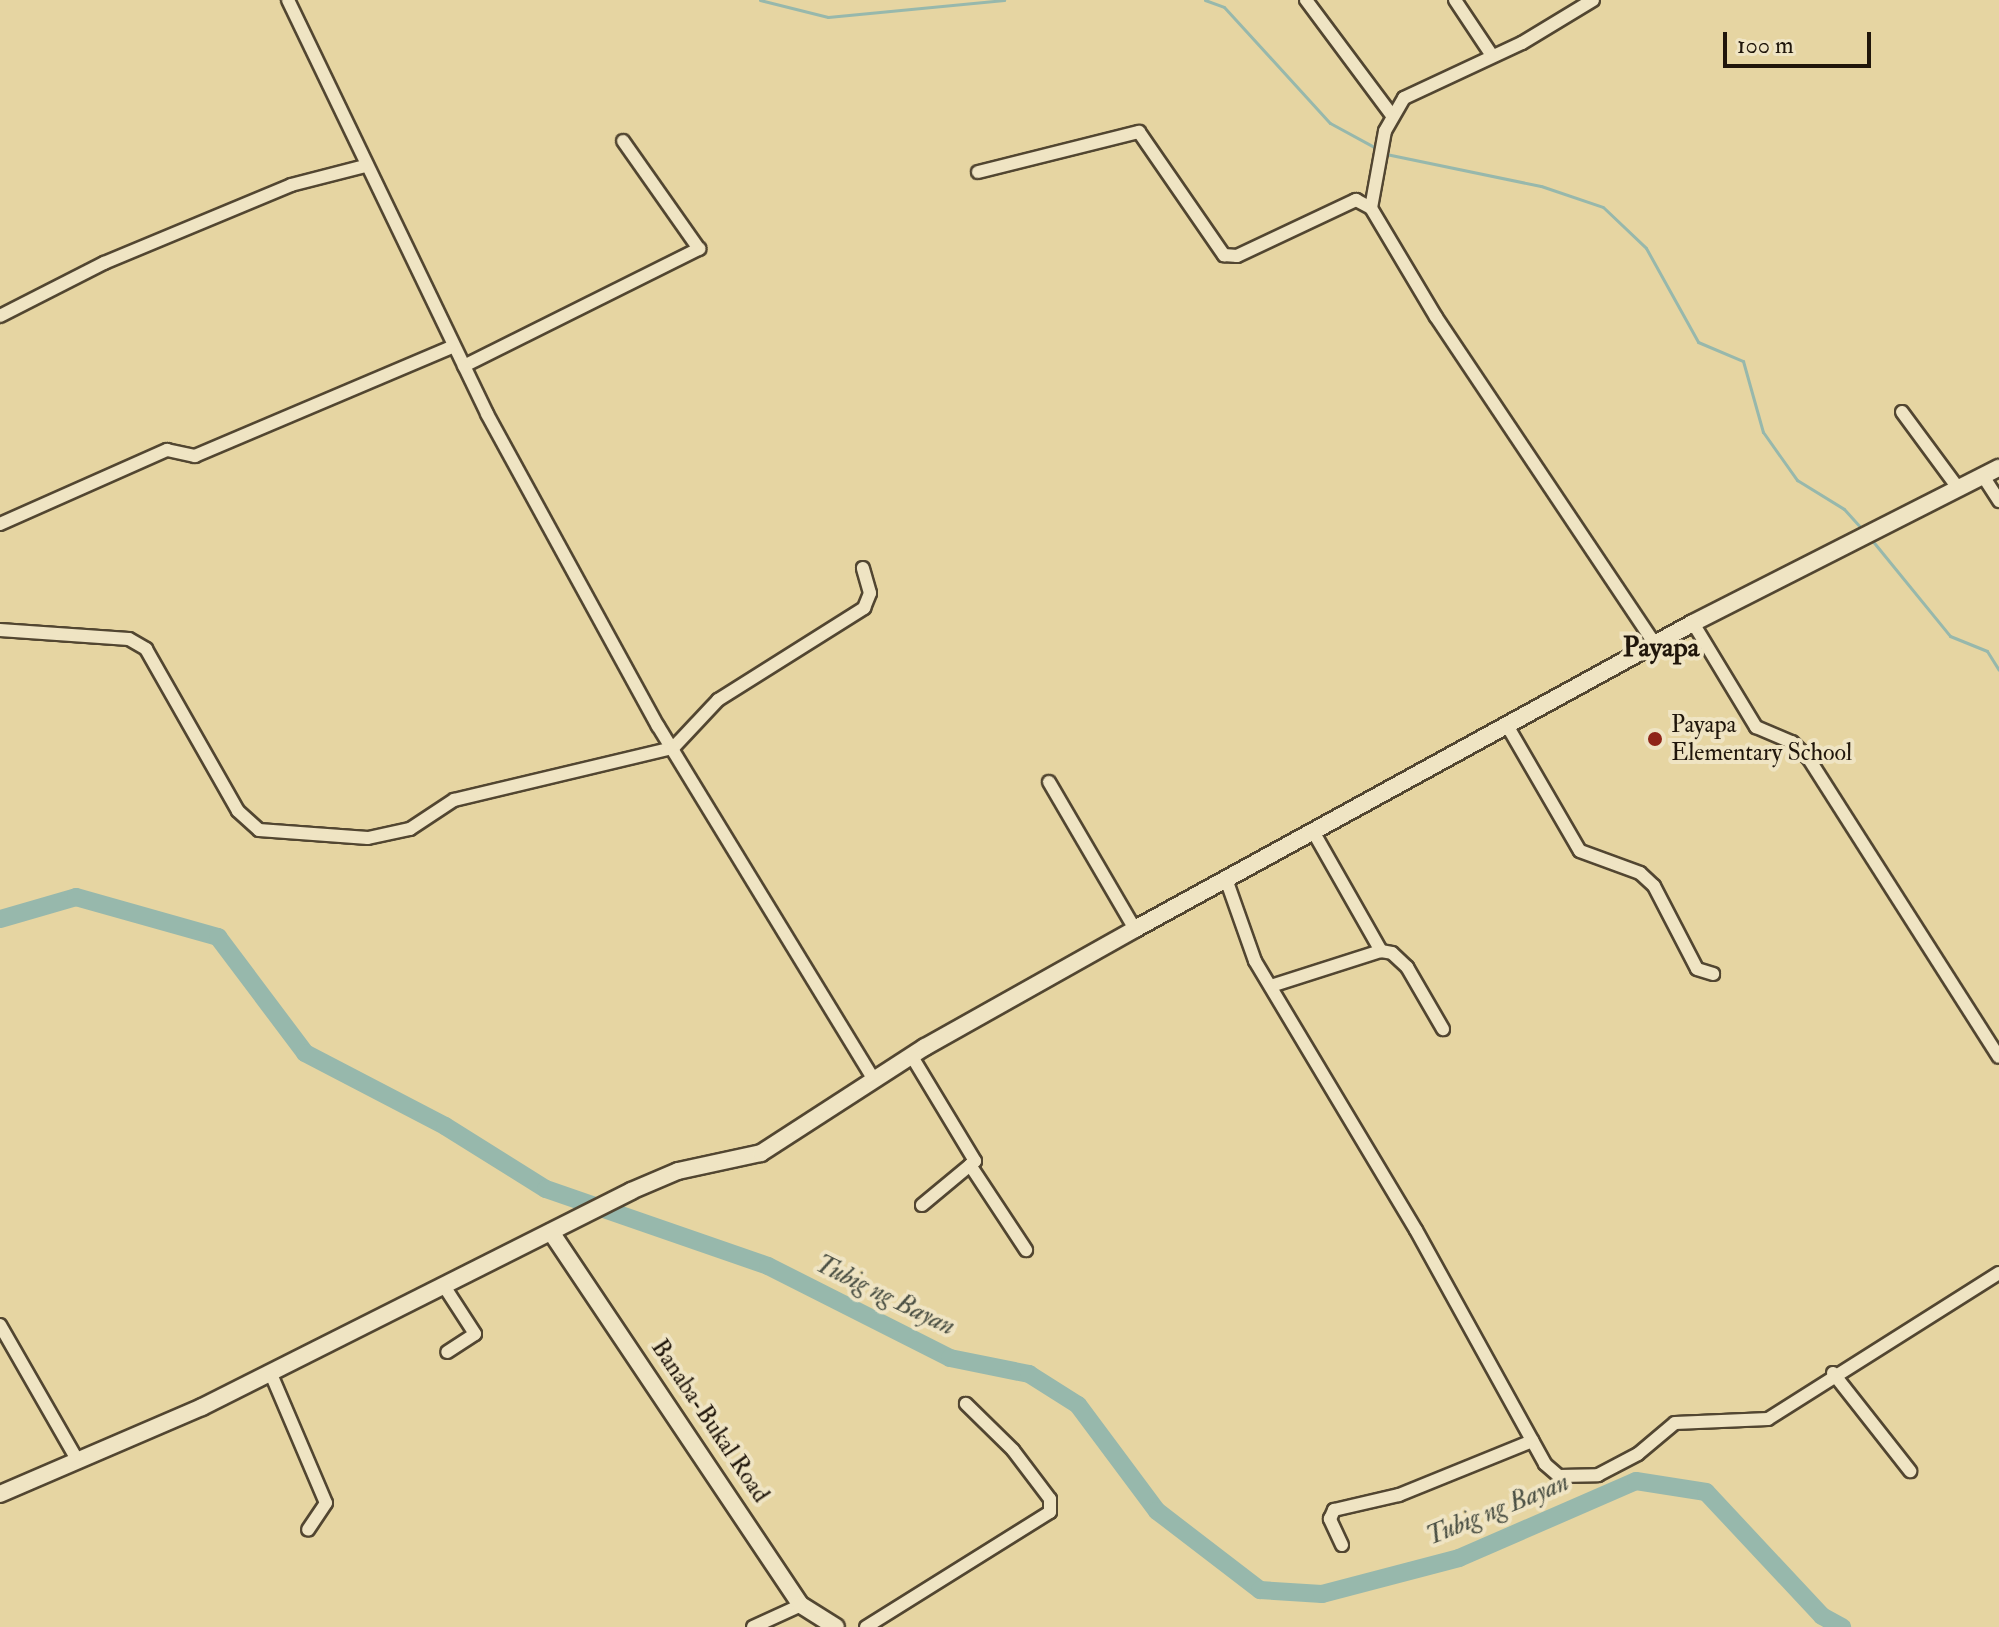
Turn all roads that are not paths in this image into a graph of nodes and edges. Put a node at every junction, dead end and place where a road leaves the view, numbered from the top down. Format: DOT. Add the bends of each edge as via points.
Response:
graph roads {
  1 [pos="288,0"];
  2 [pos="1306,0"];
  3 [pos="1455,0"];
  4 [pos="1593,0"];
  5 [pos="1491,54"];
  6 [pos="1391,114"];
  7 [pos="623,141"];
  8 [pos="365,166"];
  9 [pos="978,172"];
  10 [pos="1371,208"];
  11 [pos="0,316"];
  12 [pos="452,347"];
  13 [pos="464,366"];
  14 [pos="1902,412"];
  15 [pos="1999,468"];
  16 [pos="1983,476"];
  17 [pos="1958,488"];
  18 [pos="1999,501"];
  19 [pos="0,524"];
  20 [pos="863,568"];
  21 [pos="1693,623"];
  22 [pos="0,630"];
  23 [pos="1656,646"];
  24 [pos="1508,727"];
  25 [pos="673,748"];
  26 [pos="1049,782"];
  27 [pos="1314,833"];
  28 [pos="1226,879"];
  29 [pos="1135,929"];
  30 [pos="1381,951"];
  31 [pos="1713,974"];
  32 [pos="1271,986"];
  33 [pos="1443,1029"];
  34 [pos="911,1055"];
  35 [pos="1999,1057"];
  36 [pos="874,1080"];
  37 [pos="970,1165"];
  38 [pos="922,1205"];
  39 [pos="551,1232"];
  40 [pos="1026,1250"];
  41 [pos="1999,1273"];
  42 [pos="444,1286"];
  43 [pos="0,1325"];
  44 [pos="447,1352"];
  45 [pos="1833,1373"];
  46 [pos="271,1374"];
  47 [pos="966,1404"];
  48 [pos="1532,1441"];
  49 [pos="78,1461"];
  50 [pos="1910,1471"];
  51 [pos="0,1494"];
  52 [pos="308,1530"];
  53 [pos="1342,1545"];
  54 [pos="801,1605"];
  55 [pos="753,1627"];
  56 [pos="836,1627"];
  57 [pos="866,1627"];
  1 -- 8 [label="street"];
  2 -- 6 [label="street"];
  3 -- 5 [label="street"];
  4 -- 5 [label="street"];
  5 -- 6 [label="street" via="1404,98"];
  6 -- 10 [label="street"];
  7 -- 13 [label="street" via="699,249"];
  8 -- 11 [label="street" via="291,185 104,263"];
  8 -- 12 [label="street"];
  9 -- 10 [label="street" via="1139,132 1224,255 1237,256 1356,200"];
  10 -- 23 [label="street" via="1436,317"];
  12 -- 13 [label="street"];
  12 -- 19 [label="street" via="195,456 167,450"];
  13 -- 25 [label="street"];
  14 -- 17 [label="street"];
  15 -- 16 [label="main road"];
  16 -- 17 [label="main road"];
  16 -- 18 [label="street"];
  17 -- 21 [label="main road"];
  20 -- 25 [label="street" via="870,593 864,608 718,700"];
  21 -- 23 [label="main road"];
  21 -- 35 [label="street" via="1756,727 1792,742 1809,759"];
  22 -- 25 [label="street" via="129,639 146,649 238,811 259,830 368,838 410,829 454,800"];
  23 -- 24 [label="main road"];
  24 -- 27 [label="main road"];
  24 -- 31 [label="street" via="1580,851 1640,873 1654,886 1697,969"];
  25 -- 36 [label="street"];
  26 -- 29 [label="street"];
  27 -- 28 [label="main road"];
  27 -- 30 [label="street"];
  28 -- 29 [label="main road"];
  28 -- 32 [label="street" via="1255,961"];
  29 -- 34 [label="main road"];
  30 -- 32 [label="street"];
  30 -- 33 [label="street" via="1407,967"];
  32 -- 48 [label="street"];
  34 -- 36 [label="main road"];
  34 -- 37 [label="street" via="974,1154"];
  36 -- 39 [label="main road" via="761,1153 678,1171"];
  37 -- 38 [label="street"];
  37 -- 40 [label="street"];
  39 -- 42 [label="main road"];
  39 -- 54 [label="main road, Banaba-Bukal Road"];
  41 -- 45 [label="street" via="1859,1364"];
  42 -- 44 [label="street" via="475,1334"];
  42 -- 46 [label="main road"];
  43 -- 49 [label="street"];
  45 -- 48 [label="street" via="1768,1419 1675,1423 1638,1454 1598,1475 1559,1476"];
  45 -- 50 [label="street"];
  46 -- 49 [label="main road"];
  46 -- 52 [label="street" via="326,1503"];
  47 -- 57 [label="street" via="1013,1450 1050,1499 1050,1512"];
  48 -- 53 [label="street" via="1399,1495 1334,1510 1330,1519"];
  49 -- 51 [label="main road"];
  54 -- 55 [label="street"];
  54 -- 56 [label="main road, Banaba-Bukal Road"];
}
